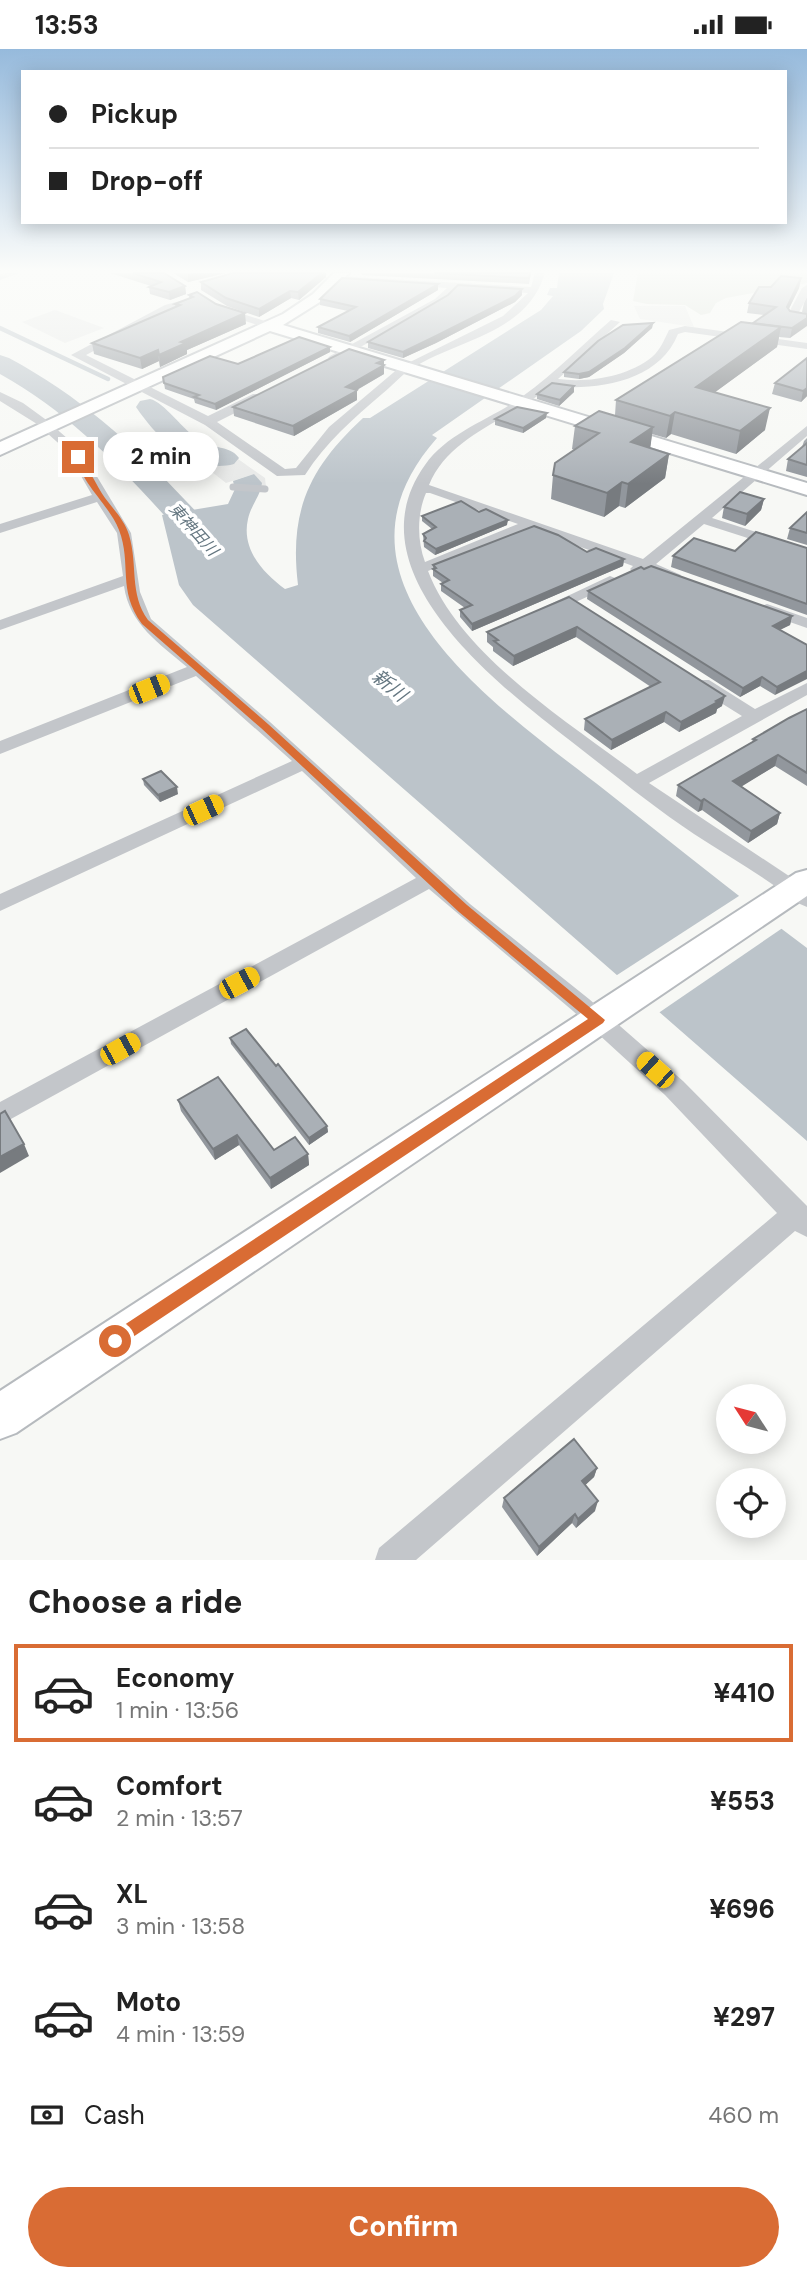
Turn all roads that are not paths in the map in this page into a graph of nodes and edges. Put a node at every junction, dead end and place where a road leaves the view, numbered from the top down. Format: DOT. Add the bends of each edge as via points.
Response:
graph roads {
  1 [pos="99,344"];
  2 [pos="232,344"];
  3 [pos="325,344"];
  4 [pos="362,344"];
  5 [pos="461,344"];
  6 [pos="590,344"];
  7 [pos="670,344"];
  8 [pos="789,344"];
  9 [pos="807,346"];
  10 [pos="349,351"];
  11 [pos="328,361"];
  12 [pos="414,370"];
  13 [pos="546,381"];
  14 [pos="142,385"];
  15 [pos="267,392"];
  16 [pos="0,395"];
  17 [pos="512,400"];
  18 [pos="208,421"];
  19 [pos="52,427"];
  20 [pos="807,429"];
  21 [pos="0,449"];
  22 [pos="755,473"];
  23 [pos="233,487"];
  24 [pos="420,488"];
  25 [pos="265,489"];
  26 [pos="807,489"];
  27 [pos="100,497"];
  28 [pos="702,519"];
  29 [pos="531,524"];
  30 [pos="0,529"];
  31 [pos="807,553"];
  32 [pos="645,565"];
  33 [pos="419,567"];
  34 [pos="130,579"];
  35 [pos="683,579"];
  36 [pos="757,605"];
  37 [pos="536,614"];
  38 [pos="807,623"];
  39 [pos="0,625"];
  40 [pos="198,669"];
  41 [pos="686,673"];
  42 [pos="807,688"];
  43 [pos="755,717"];
  44 [pos="0,748"];
  45 [pos="304,763"];
  46 [pos="636,782"];
  47 [pos="431,879"];
  48 [pos="796,892"];
  49 [pos="0,904"];
  50 [pos="608,1013"];
  51 [pos="0,1114"];
  52 [pos="802,1219"];
  53 [pos="0,1417"];
  54 [pos="390,1560"];
  1 -- 14 [label="street" via="77,355"];
  2 -- 14 [label="street"];
  3 -- 10 [label="street"];
  4 -- 10 [label="street"];
  5 -- 12 [label="street"];
  6 -- 13 [label="street"];
  7 -- 13 [label="street" via="662,356 636,371 572,387"];
  8 -- 9 [label="street"];
  10 -- 11 [label="street"];
  10 -- 12 [label="street"];
  12 -- 17 [label="street"];
  12 -- 18 [label="street" via="330,431 300,471 282,473"];
  13 -- 17 [label="street"];
  14 -- 18 [label="street"];
  14 -- 19 [label="street"];
  15 -- 18 [label="street"];
  16 -- 19 [label="street"];
  17 -- 22 [label="street"];
  17 -- 24 [label="street" via="452,443 430,467"];
  19 -- 21 [label="street"];
  19 -- 27 [label="street" via="78,457"];
  20 -- 22 [label="street"];
  22 -- 26 [label="street"];
  22 -- 28 [label="street"];
  23 -- 25 [label="lane"];
  24 -- 29 [label="street"];
  24 -- 33 [label="street" via="412,525"];
  27 -- 30 [label="street"];
  27 -- 34 [label="street" via="126,537"];
  28 -- 31 [label="street"];
  28 -- 32 [label="street"];
  29 -- 32 [label="street"];
  29 -- 33 [label="street" via="432,566"];
  32 -- 35 [label="street"];
  32 -- 37 [label="street" via="576,603"];
  33 -- 46 [label="street" via="434,599 527,698"];
  34 -- 39 [label="street"];
  34 -- 40 [label="street" via="136,609 145,622"];
  36 -- 38 [label="street"];
  40 -- 44 [label="street"];
  40 -- 45 [label="street"];
  41 -- 43 [label="street"];
  42 -- 43 [label="street"];
  43 -- 46 [label="street"];
  45 -- 47 [label="street"];
  45 -- 49 [label="street"];
  46 -- 48 [label="street"];
  47 -- 50 [label="street" via="472,916"];
  47 -- 51 [label="street"];
  48 -- 50 [label="street"];
  50 -- 52 [label="street"];
  50 -- 53 [label="street"];
  52 -- 54 [label="street"];
}
